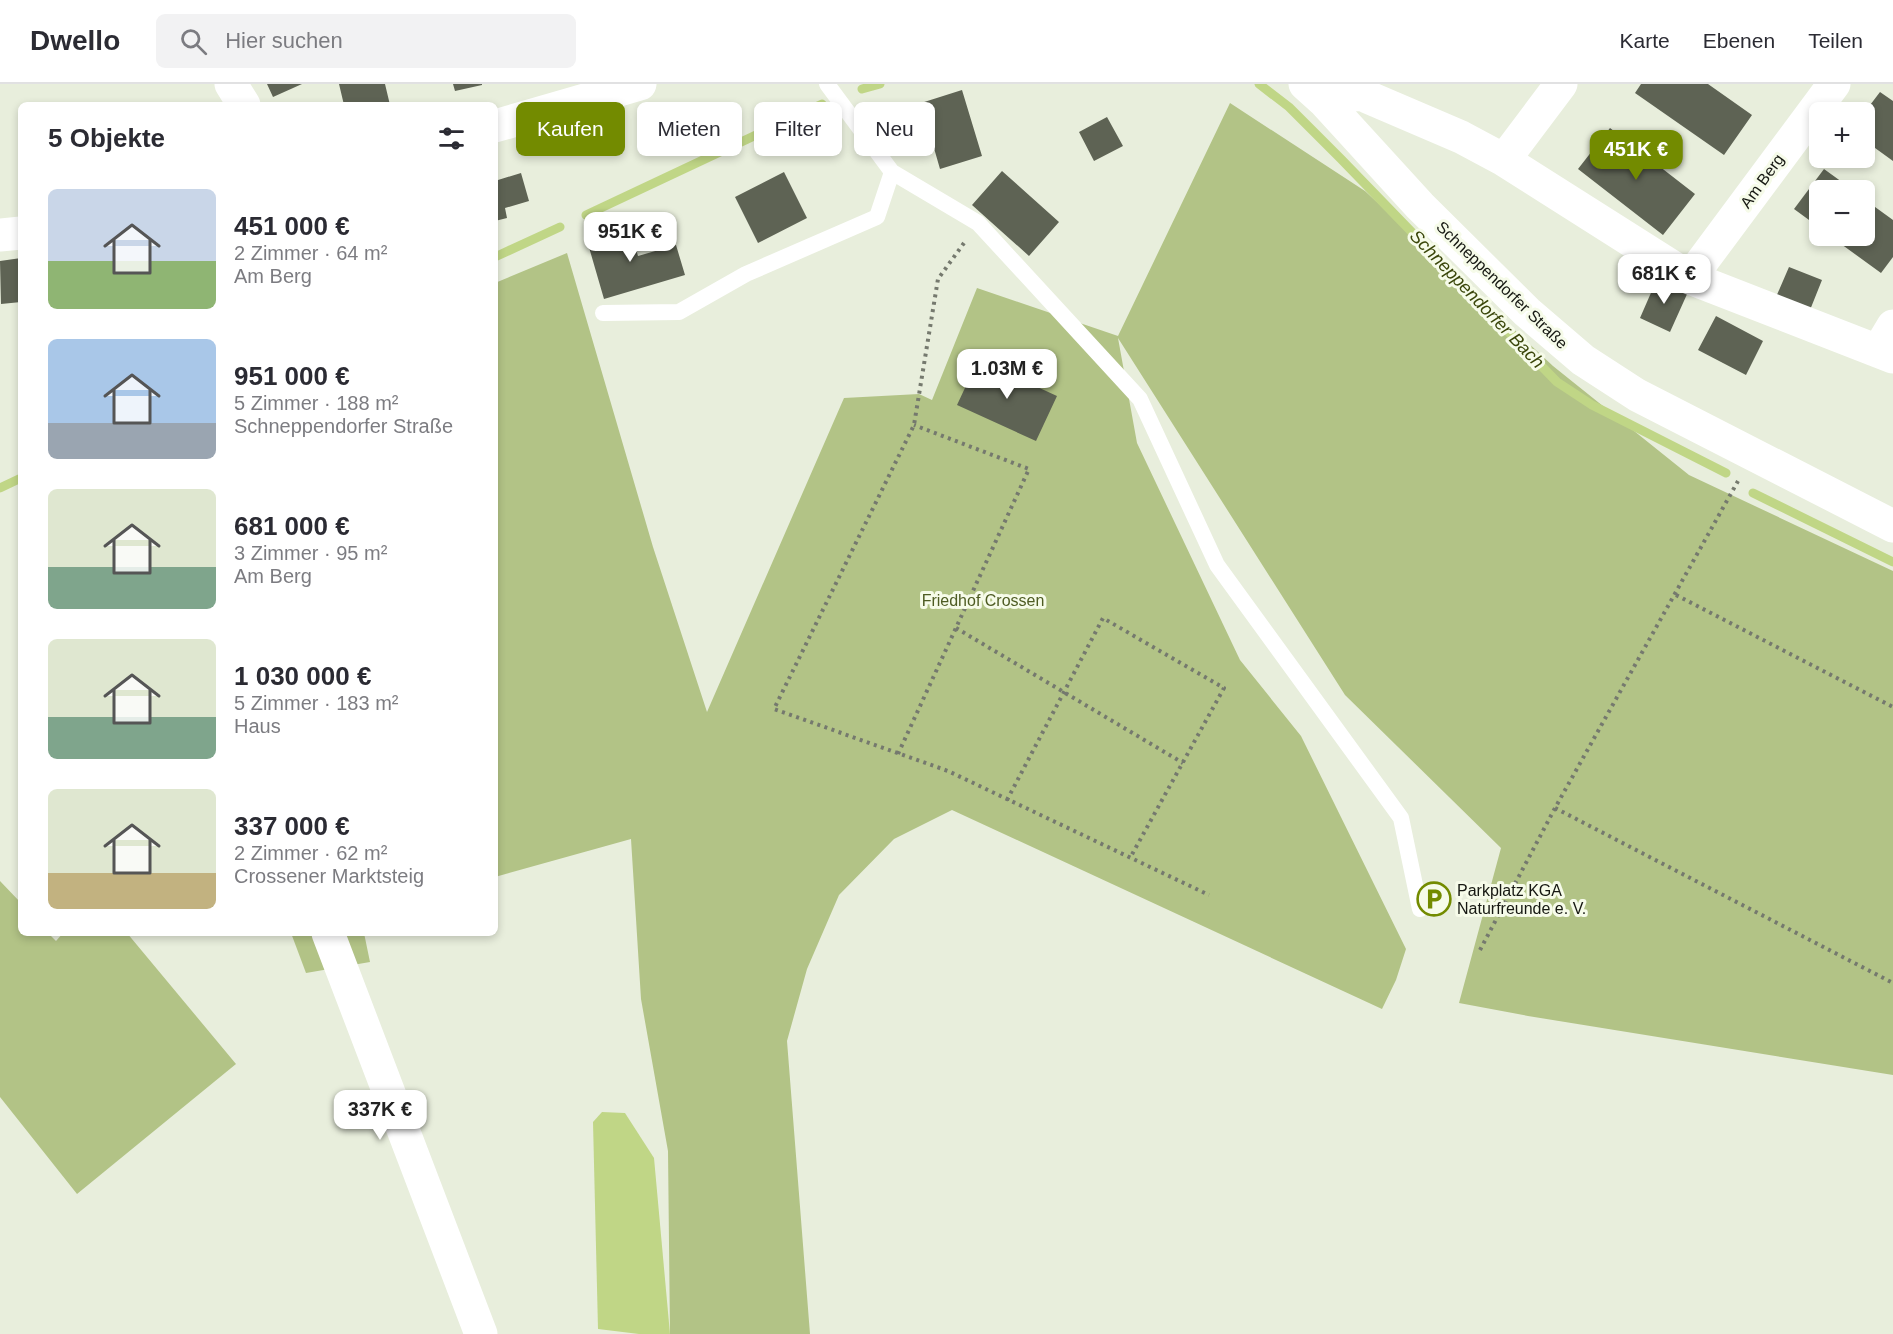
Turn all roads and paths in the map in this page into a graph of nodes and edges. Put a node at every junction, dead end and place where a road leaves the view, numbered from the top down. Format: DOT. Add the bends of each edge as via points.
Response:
graph roads {
  1 [pos="231,84"];
  2 [pos="640,84"];
  3 [pos="827,84"];
  4 [pos="1561,84"];
  5 [pos="1834,84"];
  6 [pos="1315,93"];
  7 [pos="242,102"];
  8 [pos="498,125"];
  9 [pos="1504,160"];
  10 [pos="892,172"];
  11 [pos="978,223"];
  12 [pos="18,233"];
  13 [pos="0,235"];
  14 [pos="1690,278"];
  15 [pos="603,313"];
  16 [pos="1888,345"];
  17 [pos="914,425"];
  18 [pos="1753,454"];
  19 [pos="1893,526"];
  20 [pos="1676,595"];
  21 [pos="956,628"];
  22 [pos="1064,692"];
  23 [pos="1893,707"];
  24 [pos="898,754"];
  25 [pos="1183,763"];
  26 [pos="1007,800"];
  27 [pos="1555,808"];
  28 [pos="1130,858"];
  29 [pos="1209,895"];
  30 [pos="1420,909"];
  31 [pos="329,936"];
  32 [pos="1480,950"];
  33 [pos="1893,983"];
  34 [pos="481,1334"];
  1 -- 7 [label="street"];
  2 -- 8 [label="street"];
  3 -- 10 [label="lane"];
  4 -- 9 [label="street"];
  5 -- 14 [label="street, Am Berg"];
  6 -- 9 [label="street" via="1363,95"];
  6 -- 18 [label="street, Schneppendorfer Straße" via="1420,206 1527,312 1582,360 1637,395"];
  9 -- 14 [label="street"];
  10 -- 11 [label="lane"];
  10 -- 15 [label="lane" via="877,217 746,274 679,312"];
  11 -- 17 [label="path" via="938,279"];
  11 -- 30 [label="lane" via="1140,399 1217,565 1401,818"];
  12 -- 13 [label="street"];
  14 -- 16 [label="street"];
  17 -- 21 [label="path" via="1029,469"];
  17 -- 24 [label="path" via="774,709"];
  18 -- 19 [label="street, Schneppendorfer Straße"];
  18 -- 20 [label="path"];
  20 -- 23 [label="path"];
  20 -- 27 [label="path"];
  21 -- 22 [label="path"];
  21 -- 24 [label="path"];
  22 -- 25 [label="path"];
  22 -- 25 [label="path" via="1103,618 1224,688"];
  22 -- 26 [label="path"];
  24 -- 26 [label="path" via="948,771"];
  25 -- 28 [label="path"];
  26 -- 28 [label="path"];
  27 -- 32 [label="path"];
  27 -- 33 [label="path"];
  28 -- 29 [label="path"];
  31 -- 34 [label="street"];
}
